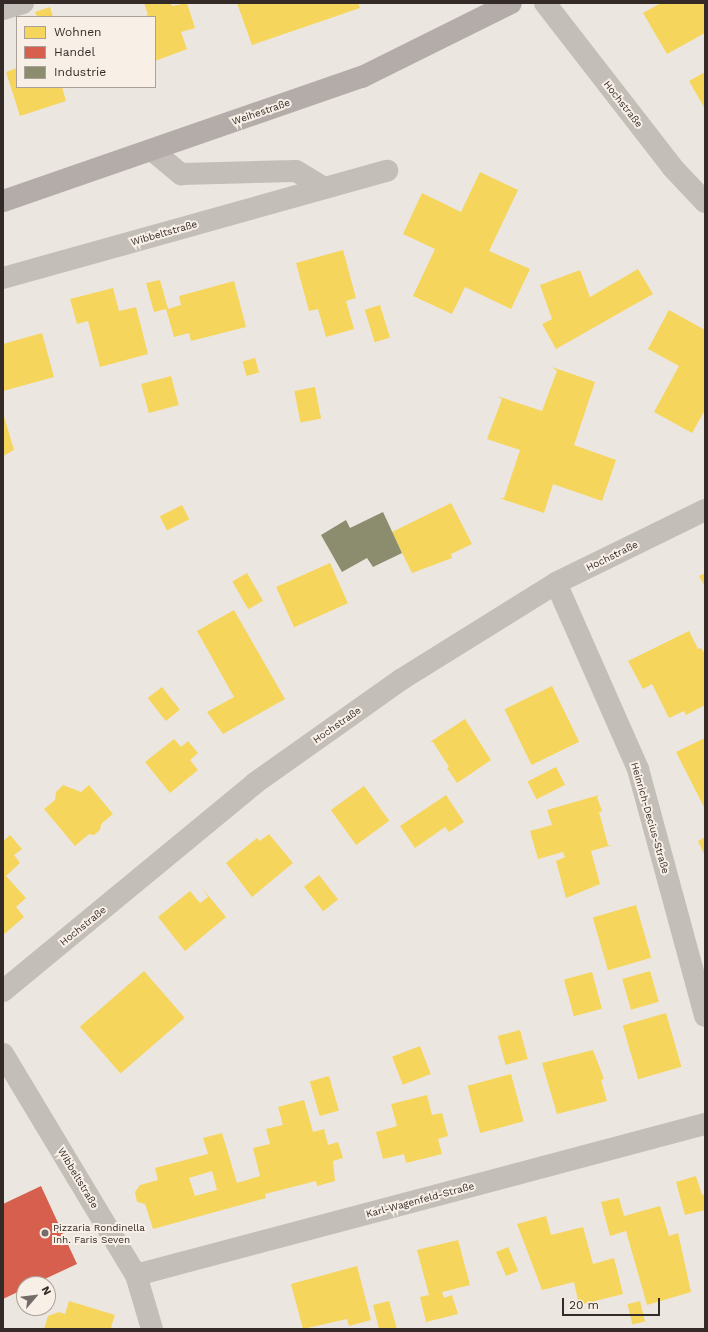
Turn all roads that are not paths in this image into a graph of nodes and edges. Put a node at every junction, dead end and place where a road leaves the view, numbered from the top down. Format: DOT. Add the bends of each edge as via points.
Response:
graph roads {
  1 [pos="23,3"];
  2 [pos="511,3"];
  3 [pos="545,3"];
  4 [pos="3,9"];
  5 [pos="152,150"];
  6 [pos="387,171"];
  7 [pos="324,188"];
  8 [pos="3,201"];
  9 [pos="705,202"];
  10 [pos="3,278"];
  11 [pos="705,510"];
  12 [pos="556,583"];
  13 [pos="3,991"];
  14 [pos="705,1016"];
  15 [pos="3,1054"];
  16 [pos="705,1124"];
  17 [pos="136,1275"];
  18 [pos="152,1329"];
  1 -- 4 [label="street"];
  2 -- 5 [label="main road, Weihestraße" via="362,77"];
  3 -- 9 [label="street, Hochstraße" via="672,168"];
  5 -- 7 [label="street" via="181,174 296,171"];
  5 -- 8 [label="main road, Weihestraße"];
  6 -- 7 [label="street, Wibbeltstraße"];
  7 -- 10 [label="street, Wibbeltstraße"];
  11 -- 12 [label="street, Hochstraße"];
  12 -- 13 [label="street, Hochstraße" via="402,679 255,784"];
  12 -- 14 [label="street, Heinrich-Decius-Straße" via="638,770"];
  15 -- 17 [label="street, Wibbeltstraße"];
  16 -- 17 [label="street, Karl-Wagenfeld-Straße"];
  17 -- 18 [label="street, Wibbeltstraße"];
}
